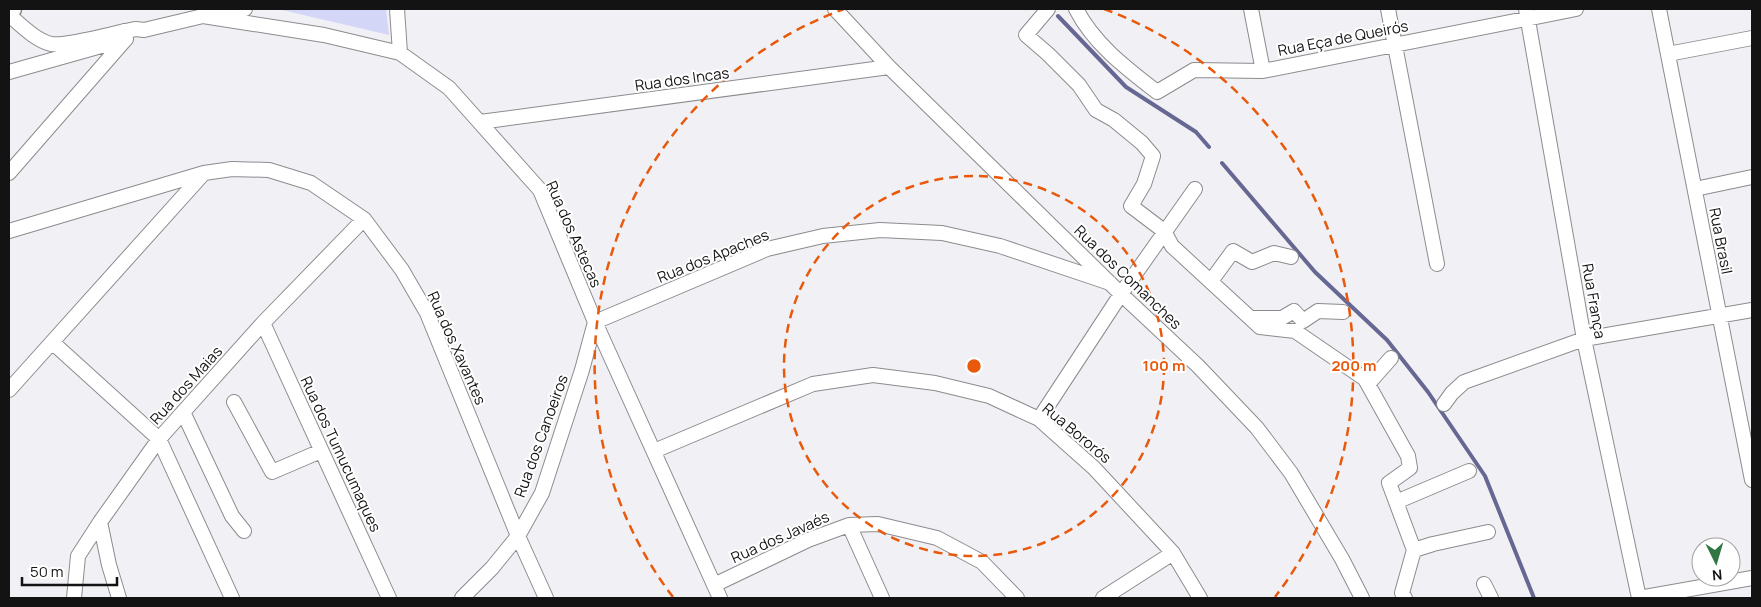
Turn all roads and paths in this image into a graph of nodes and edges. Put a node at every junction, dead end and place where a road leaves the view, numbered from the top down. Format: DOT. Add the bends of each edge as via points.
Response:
graph roads {
  1 [pos="13,9"];
  2 [pos="246,9"];
  3 [pos="397,9"];
  4 [pos="835,9"];
  5 [pos="1048,9"];
  6 [pos="1076,9"];
  7 [pos="1251,9"];
  8 [pos="1388,9"];
  9 [pos="1576,9"];
  10 [pos="1659,9"];
  11 [pos="1527,13"];
  12 [pos="9,14"];
  13 [pos="203,16"];
  14 [pos="125,35"];
  15 [pos="1752,38"];
  16 [pos="1395,44"];
  17 [pos="400,53"];
  18 [pos="1668,54"];
  19 [pos="889,67"];
  20 [pos="1263,71"];
  21 [pos="9,72"];
  22 [pos="480,122"];
  23 [pos="9,173"];
  24 [pos="204,173"];
  25 [pos="1752,177"];
  26 [pos="1695,189"];
  27 [pos="1195,190"];
  28 [pos="364,219"];
  29 [pos="9,231"];
  30 [pos="1164,231"];
  31 [pos="1291,257"];
  32 [pos="1437,264"];
  33 [pos="1211,281"];
  34 [pos="1110,283"];
  35 [pos="1121,294"];
  36 [pos="1752,310"];
  37 [pos="1343,312"];
  38 [pos="1720,316"];
  39 [pos="1252,318"];
  40 [pos="594,322"];
  41 [pos="263,323"];
  42 [pos="1584,339"];
  43 [pos="52,342"];
  44 [pos="1391,358"];
  45 [pos="1368,384"];
  46 [pos="9,390"];
  47 [pos="234,402"];
  48 [pos="1444,404"];
  49 [pos="183,412"];
  50 [pos="1039,418"];
  51 [pos="159,439"];
  52 [pos="1749,444"];
  53 [pos="321,451"];
  54 [pos="654,451"];
  55 [pos="1469,471"];
  56 [pos="1752,480"];
  57 [pos="1396,502"];
  58 [pos="100,522"];
  59 [pos="848,525"];
  60 [pos="244,531"];
  61 [pos="1488,532"];
  62 [pos="518,536"];
  63 [pos="1414,550"];
  64 [pos="1173,553"];
  65 [pos="1752,578"];
  66 [pos="1484,584"];
  67 [pos="717,592"];
  68 [pos="74,598"];
  69 [pos="119,598"];
  70 [pos="232,598"];
  71 [pos="389,598"];
  72 [pos="462,598"];
  73 [pos="546,598"];
  74 [pos="882,598"];
  75 [pos="1017,598"];
  76 [pos="1102,598"];
  77 [pos="1200,598"];
  78 [pos="1362,598"];
  79 [pos="1405,598"];
  80 [pos="1491,598"];
  81 [pos="1639,598"];
  1 -- 12 [label="main road"];
  2 -- 13 [label="street"];
  3 -- 17 [label="street"];
  4 -- 19 [label="street, Rua dos Comanches"];
  5 -- 30 [label="street" via="1026,35 1079,85 1096,110 1114,120 1153,156 1144,184 1131,206"];
  6 -- 20 [label="street, Rua Eça de Queirós" via="1084,25 1113,57 1157,92 1194,70"];
  7 -- 20 [label="street"];
  8 -- 16 [label="street"];
  9 -- 11 [label="street, Rua Eça de Queirós"];
  10 -- 18 [label="street, Rua Brasil"];
  11 -- 16 [label="street, Rua Eça de Queirós"];
  11 -- 42 [label="street, Rua França"];
  12 -- 14 [label="street" via="37,38 51,44"];
  13 -- 14 [label="street, Rua dos Astecas" via="144,30 137,36"];
  13 -- 17 [label="street, Rua dos Astecas" via="324,35"];
  14 -- 21 [label="street, Rua dos Astecas"];
  14 -- 23 [label="street"];
  15 -- 18 [label="street"];
  16 -- 20 [label="street, Rua Eça de Queirós"];
  16 -- 32 [label="street"];
  17 -- 22 [label="street, Rua dos Astecas" via="449,88"];
  18 -- 26 [label="street, Rua Brasil"];
  19 -- 22 [label="street, Rua dos Incas"];
  19 -- 34 [label="street, Rua dos Comanches"];
  22 -- 40 [label="street, Rua dos Astecas" via="540,190"];
  24 -- 28 [label="street, Rua dos Xavantes" via="232,169 270,170 311,183"];
  24 -- 29 [label="street, Rua dos Xavantes"];
  24 -- 43 [label="street"];
  25 -- 26 [label="street"];
  26 -- 38 [label="street, Rua Brasil"];
  27 -- 30 [label="street"];
  28 -- 41 [label="street, Rua dos Maias"];
  28 -- 62 [label="street, Rua dos Xavantes" via="402,270 427,313"];
  30 -- 33 [label="street" via="1172,246"];
  30 -- 35 [label="street"];
  31 -- 33 [label="street" via="1274,253 1252,262 1233,250"];
  33 -- 39 [label="street"];
  34 -- 35 [label="street, Rua dos Comanches"];
  34 -- 40 [label="street, Rua dos Apaches" via="1000,246 942,233 880,230 823,236 767,250"];
  35 -- 50 [label="street"];
  35 -- 78 [label="street, Rua dos Comanches" via="1198,366 1257,428 1291,473"];
  36 -- 38 [label="street"];
  37 -- 39 [label="street" via="1318,311 1303,321 1294,311 1282,318"];
  38 -- 42 [label="street"];
  38 -- 52 [label="street, Rua Brasil"];
  39 -- 45 [label="street" via="1260,326 1295,331"];
  40 -- 54 [label="street, Rua dos Astecas"];
  40 -- 62 [label="street, Rua dos Canoeiros" via="542,493"];
  41 -- 49 [label="street, Rua dos Maias"];
  41 -- 53 [label="street, Rua dos Tumucumaques"];
  42 -- 48 [label="street" via="1464,382"];
  42 -- 81 [label="street, Rua França"];
  43 -- 46 [label="street"];
  43 -- 51 [label="street"];
  44 -- 45 [label="street"];
  45 -- 57 [label="street" via="1408,456 1410,468 1389,483"];
  47 -- 53 [label="street" via="272,472"];
  49 -- 51 [label="street, Rua dos Maias"];
  49 -- 60 [label="street" via="232,516"];
  50 -- 54 [label="street, Rua Bororós" via="989,396 935,383 873,375 813,384"];
  50 -- 64 [label="street, Rua Bororós" via="1094,468"];
  51 -- 58 [label="street, Rua dos Maias"];
  51 -- 70 [label="street"];
  52 -- 56 [label="street, Rua Brasil"];
  53 -- 71 [label="street, Rua dos Tumucumaques"];
  54 -- 67 [label="street, Rua dos Astecas"];
  55 -- 57 [label="street"];
  57 -- 63 [label="street"];
  58 -- 68 [label="street, Rua dos Maias" via="78,556"];
  58 -- 69 [label="street"];
  59 -- 67 [label="street, Rua dos Javaés" via="808,540"];
  59 -- 74 [label="street"];
  59 -- 75 [label="street, Rua dos Javaés" via="878,524 937,538 982,562"];
  61 -- 63 [label="street"];
  62 -- 72 [label="street, Rua dos Canoeiros"];
  62 -- 73 [label="street, Rua dos Xavantes"];
  63 -- 79 [label="street" via="1402,593"];
  64 -- 76 [label="street"];
  64 -- 77 [label="street, Rua Bororós"];
  65 -- 81 [label="street"];
  66 -- 80 [label="street"];
}
